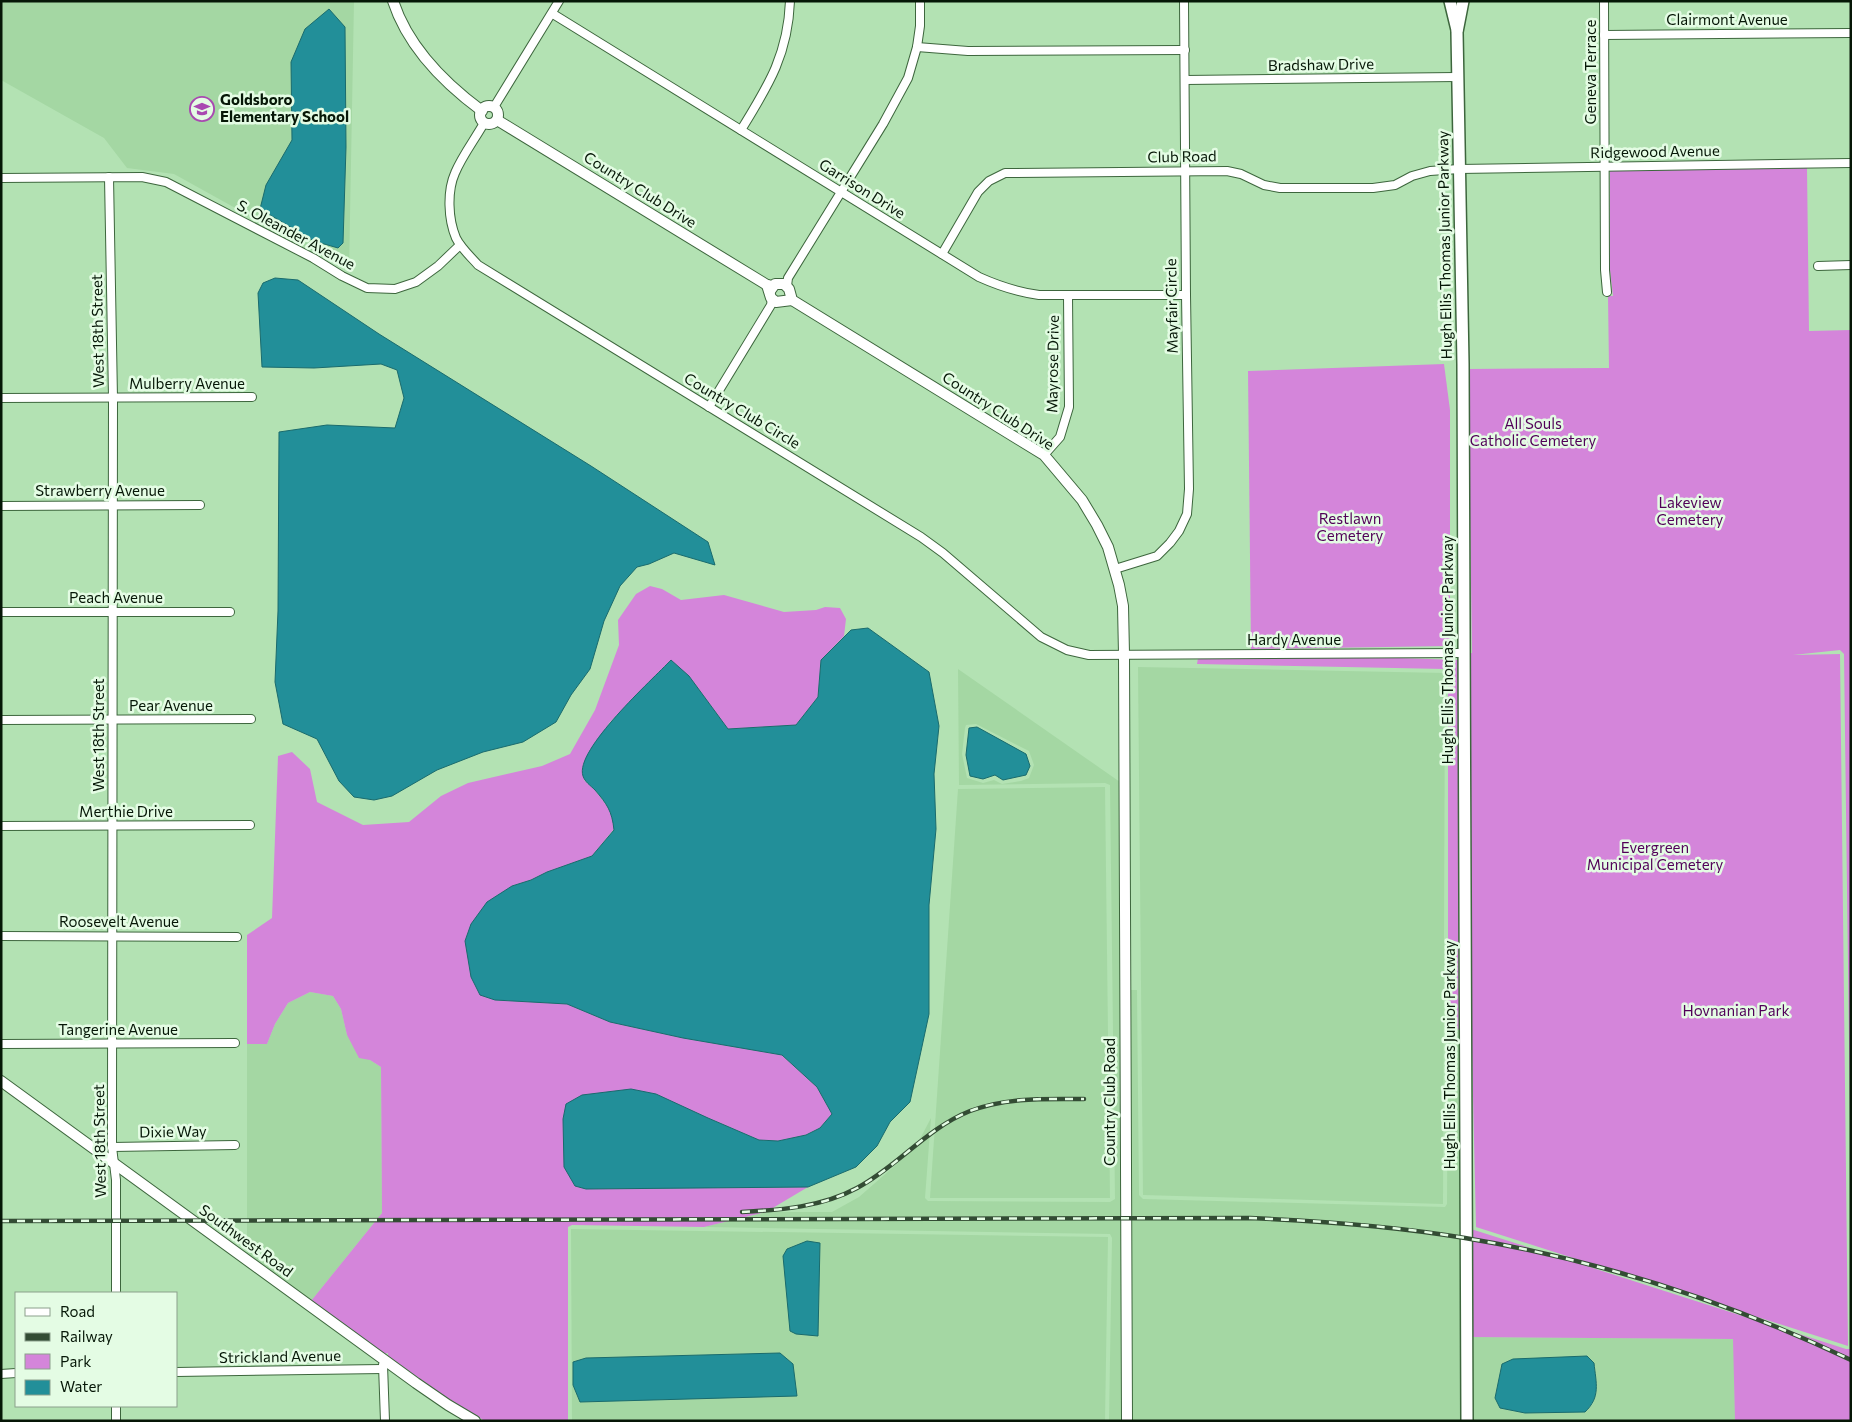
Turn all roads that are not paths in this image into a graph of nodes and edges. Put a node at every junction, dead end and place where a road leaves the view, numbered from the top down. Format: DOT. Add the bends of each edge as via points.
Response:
graph roads {
  1 [pos="392,1"];
  2 [pos="560,1"];
  3 [pos="790,1"];
  4 [pos="920,1"];
  5 [pos="1184,1"];
  6 [pos="1450,1"];
  7 [pos="1463,1"];
  8 [pos="1604,1"];
  9 [pos="552,14"];
  10 [pos="1457,32"];
  11 [pos="1851,33"];
  12 [pos="1604,35"];
  13 [pos="917,47"];
  14 [pos="1185,50"];
  15 [pos="1457,77"];
  16 [pos="1185,80"];
  17 [pos="494,107"];
  18 [pos="482,110"];
  19 [pos="497,120"];
  20 [pos="484,123"];
  21 [pos="741,130"];
  22 [pos="1851,163"];
  23 [pos="1605,167"];
  24 [pos="1459,169"];
  25 [pos="1185,171"];
  26 [pos="109,177"];
  27 [pos="1,178"];
  28 [pos="841,191"];
  29 [pos="460,245"];
  30 [pos="942,254"];
  31 [pos="1818,266"];
  32 [pos="1851,266"];
  33 [pos="1607,292"];
  34 [pos="779,293"];
  35 [pos="1186,295"];
  36 [pos="1068,296"];
  37 [pos="252,397"];
  38 [pos="1,398"];
  39 [pos="113,398"];
  40 [pos="709,407"];
  41 [pos="1044,455"];
  42 [pos="113,504"];
  43 [pos="200,505"];
  44 [pos="1,506"];
  45 [pos="1115,569"];
  46 [pos="1,612"];
  47 [pos="112,612"];
  48 [pos="230,612"];
  49 [pos="1463,653"];
  50 [pos="1124,654"];
  51 [pos="251,719"];
  52 [pos="1,720"];
  53 [pos="112,720"];
  54 [pos="1125,784"];
  55 [pos="250,825"];
  56 [pos="1,826"];
  57 [pos="113,826"];
  58 [pos="1,936"];
  59 [pos="113,936"];
  60 [pos="237,937"];
  61 [pos="113,1043"];
  62 [pos="236,1043"];
  63 [pos="1,1044"];
  64 [pos="1,1081"];
  65 [pos="235,1145"];
  66 [pos="112,1147"];
  67 [pos="114,1163"];
  68 [pos="116,1292"];
  69 [pos="383,1358"];
  70 [pos="383,1370"];
  71 [pos="178,1372"];
  72 [pos="1,1374"];
  73 [pos="15,1374"];
  74 [pos="116,1407"];
  75 [pos="116,1421"];
  76 [pos="385,1421"];
  77 [pos="475,1421"];
  78 [pos="1127,1421"];
  79 [pos="1467,1421"];
  1 -- 18 [label="street" via="421,53 462,96"];
  2 -- 9 [label="street"];
  3 -- 21 [label="street" via="789,22 775,72"];
  4 -- 13 [label="street"];
  5 -- 14 [label="street, Mayfair Circle"];
  6 -- 10 [label="main road, Hugh Ellis Thomas Junior Parkway"];
  7 -- 10 [label="main road, Hugh Ellis Thomas Junior Parkway"];
  8 -- 12 [label="street, Geneva Terrace"];
  9 -- 17 [label="street"];
  9 -- 21 [label="street, Garrison Drive"];
  10 -- 15 [label="main road, Hugh Ellis Thomas Junior Parkway"];
  11 -- 12 [label="street, Clairmont Avenue"];
  12 -- 23 [label="street, Geneva Terrace"];
  13 -- 14 [label="street" via="968,51"];
  13 -- 28 [label="street" via="908,78"];
  14 -- 16 [label="street, Mayfair Circle"];
  15 -- 16 [label="street, Bradshaw Drive"];
  15 -- 24 [label="main road, Hugh Ellis Thomas Junior Parkway"];
  16 -- 25 [label="street, Mayfair Circle"];
  17 -- 18 [label="street"];
  17 -- 19 [label="street" via="498,112"];
  18 -- 20 [label="street" via="480,117"];
  19 -- 20 [label="street" via="492,124"];
  19 -- 34 [label="street, Country Club Drive"];
  20 -- 29 [label="street, Country Club Circle" via="454,174 451,219"];
  21 -- 28 [label="street, Garrison Drive"];
  22 -- 23 [label="street, Ridgewood Avenue"];
  23 -- 24 [label="street, Ridgewood Avenue"];
  23 -- 33 [label="street, Geneva Terrace"];
  24 -- 25 [label="street, Club Road" via="1430,171 1396,185 1373,188 1280,188 1226,171"];
  24 -- 49 [label="main road, Hugh Ellis Thomas Junior Parkway"];
  25 -- 30 [label="street, Club Road" via="1005,173 989,181 978,192"];
  25 -- 35 [label="street, Mayfair Circle"];
  26 -- 27 [label="street, S. Oleander Avenue"];
  26 -- 29 [label="street, S. Oleander Avenue" via="142,177 166,182 367,288 395,289 416,282"];
  26 -- 39 [label="street, West 18th Street"];
  28 -- 30 [label="street, Garrison Drive"];
  28 -- 34 [label="street"];
  29 -- 40 [label="street, Country Club Circle" via="478,264"];
  30 -- 36 [label="street, Garrison Drive" via="999,286 1020,293"];
  31 -- 32 [label="street"];
  34 -- 40 [label="street"];
  34 -- 41 [label="street, Country Club Drive"];
  35 -- 36 [label="street, Garrison Drive"];
  35 -- 45 [label="street, Mayfair Circle" via="1187,514 1170,544 1157,556"];
  36 -- 41 [label="street, Mayrose Drive" via="1069,407 1060,437"];
  37 -- 39 [label="street, Mulberry Avenue"];
  38 -- 39 [label="street, Mulberry Avenue"];
  39 -- 42 [label="street, West 18th Street"];
  40 -- 50 [label="street, Country Club Circle" via="921,537 1041,637 1067,650 1089,655"];
  41 -- 45 [label="street, Country Club Drive" via="1082,500 1097,524"];
  42 -- 43 [label="street, Strawberry Avenue"];
  42 -- 44 [label="street, Strawberry Avenue"];
  42 -- 47 [label="street, West 18th Street"];
  45 -- 50 [label="street, Country Club Drive" via="1123,606"];
  46 -- 47 [label="street, Peach Avenue"];
  47 -- 48 [label="street, Peach Avenue"];
  47 -- 53 [label="street, West 18th Street"];
  49 -- 50 [label="street, Hardy Avenue"];
  49 -- 79 [label="main road, Hugh Ellis Thomas Junior Parkway"];
  50 -- 54 [label="street, Country Club Drive"];
  51 -- 53 [label="street, Pear Avenue"];
  52 -- 53 [label="street, Pear Avenue"];
  53 -- 57 [label="street, West 18th Street"];
  54 -- 78 [label="street, Country Club Road"];
  55 -- 57 [label="street, Merthie Drive"];
  56 -- 57 [label="street, Merthie Drive"];
  57 -- 59 [label="street, West 18th Street"];
  58 -- 59 [label="street, Roosevelt Avenue"];
  59 -- 60 [label="street, Roosevelt Avenue"];
  59 -- 61 [label="street, West 18th Street"];
  61 -- 62 [label="street, Tangerine Avenue"];
  61 -- 63 [label="street, Tangerine Avenue"];
  61 -- 66 [label="street, West 18th Street"];
  64 -- 67 [label="street, Southwest Road"];
  65 -- 66 [label="street, Dixie Way"];
  66 -- 67 [label="street, West 18th Street"];
  67 -- 68 [label="street, West 18th Street"];
  67 -- 69 [label="street, Southwest Road"];
  69 -- 70 [label="street"];
  69 -- 77 [label="street, Southwest Road"];
  70 -- 71 [label="street, Strickland Avenue"];
  70 -- 76 [label="street"];
  72 -- 73 [label="street"];
  74 -- 75 [label="street"];
}
